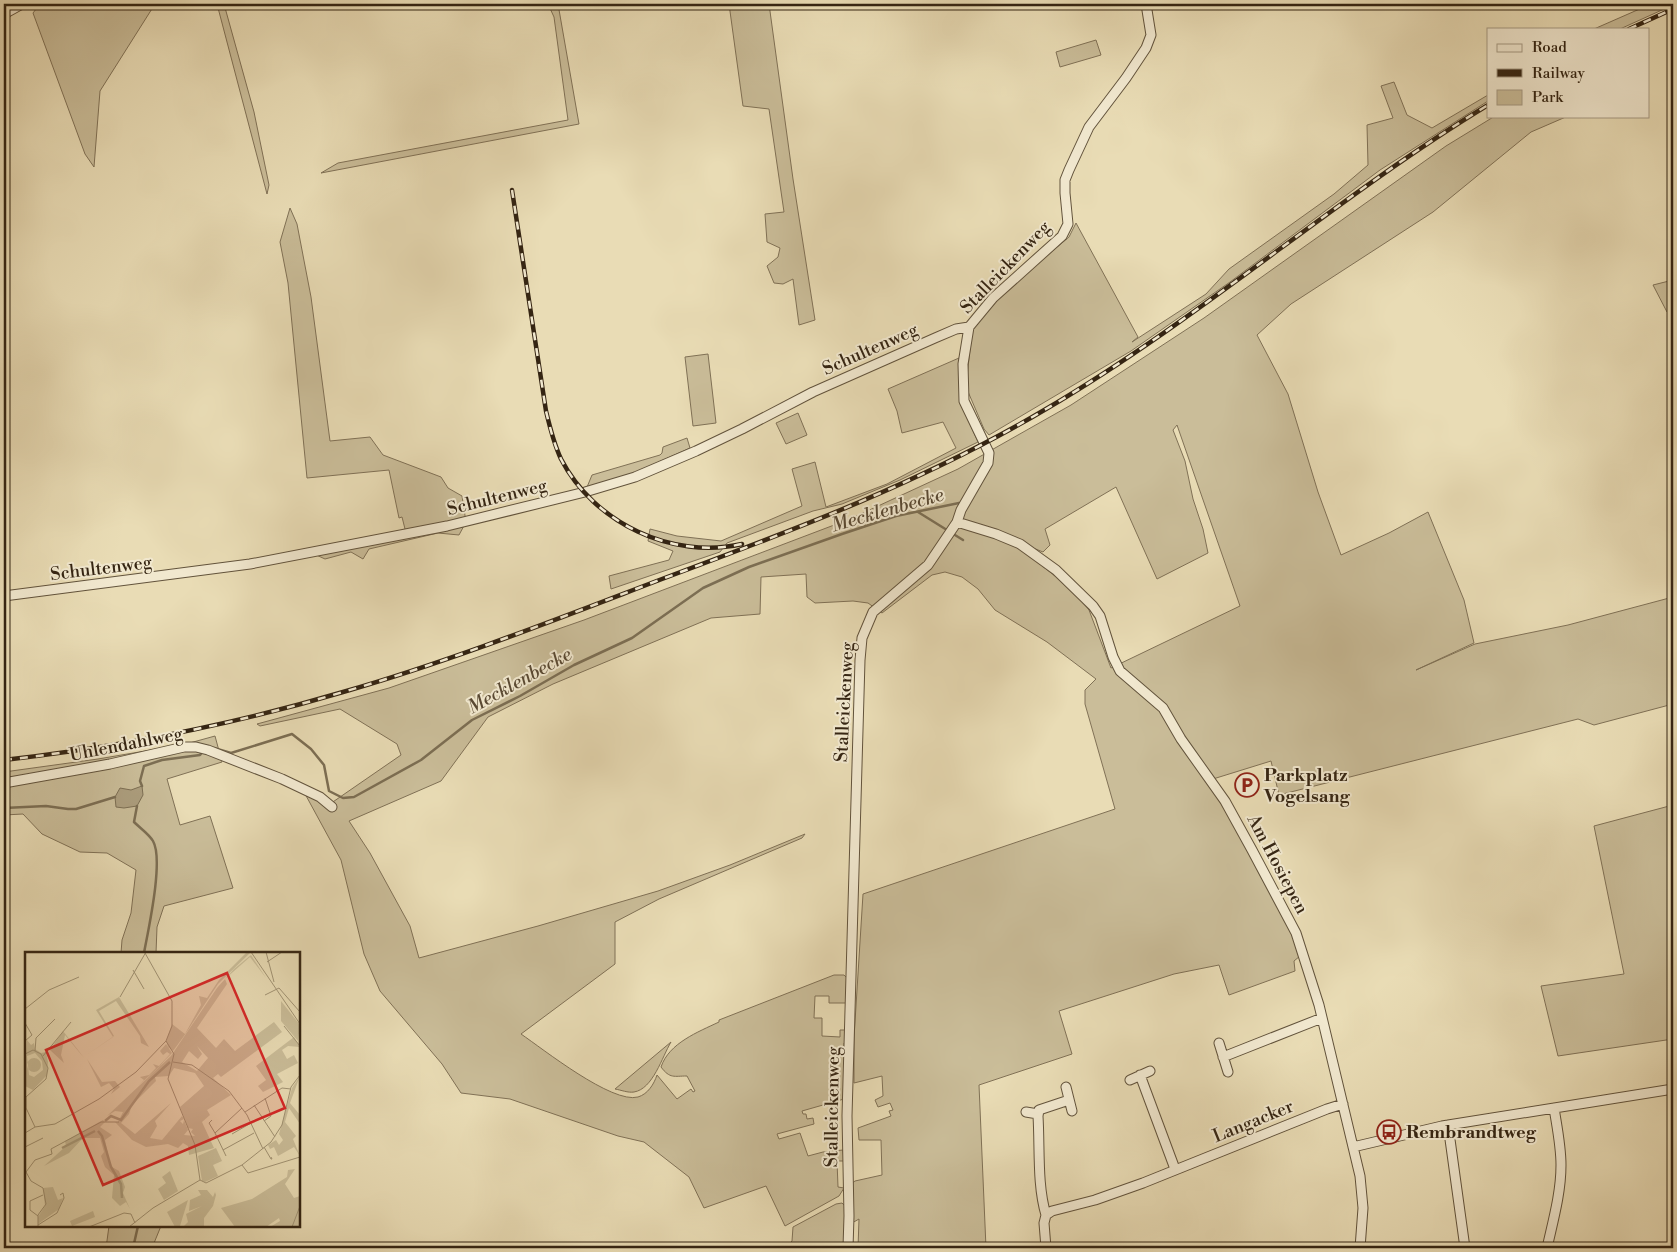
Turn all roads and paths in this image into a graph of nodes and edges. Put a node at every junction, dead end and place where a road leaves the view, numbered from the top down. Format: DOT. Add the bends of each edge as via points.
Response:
graph roads {
  1 [pos="22,4"];
  2 [pos="1146,4"];
  3 [pos="4,14"];
  4 [pos="969,327"];
  5 [pos="952,529"];
  6 [pos="4,596"];
  7 [pos="4,783"];
  8 [pos="332,807"];
  9 [pos="1322,1018"];
  10 [pos="1219,1043"];
  11 [pos="1224,1057"];
  12 [pos="1150,1071"];
  13 [pos="1228,1072"];
  14 [pos="1140,1076"];
  15 [pos="1130,1080"];
  16 [pos="1066,1087"];
  17 [pos="1673,1089"];
  18 [pos="1069,1100"];
  19 [pos="1343,1104"];
  20 [pos="1554,1108"];
  21 [pos="1072,1111"];
  22 [pos="1026,1112"];
  23 [pos="1038,1114"];
  24 [pos="1448,1125"];
  25 [pos="1353,1147"];
  26 [pos="1175,1169"];
  27 [pos="1046,1215"];
  28 [pos="848,1248"];
  29 [pos="1046,1248"];
  30 [pos="1360,1248"];
  31 [pos="1465,1248"];
  32 [pos="1547,1248"];
  1 -- 3 [label="street"];
  2 -- 4 [label="street, Stalleickenweg" via="1151,35 1146,48 1089,127 1065,180 1068,224 1062,236 999,292"];
  4 -- 5 [label="street, Stalleickenweg" via="963,364 964,401 989,458"];
  4 -- 6 [label="street, Schultenweg" via="956,329 813,392 696,451 635,477 593,490 456,524 250,564"];
  5 -- 9 [label="street, Am Hosiepen" via="996,534 1020,544 1056,570 1093,606 1100,616 1120,671 1164,708 1248,842 1296,933"];
  5 -- 28 [label="street, Stalleickenweg" via="928,565 873,612 862,638 847,1107"];
  7 -- 8 [label="street, Uhlendahlweg" via="196,747 282,779 320,797"];
  9 -- 11 [label="street"];
  9 -- 19 [label="street, Am Hosiepen"];
  10 -- 11 [label="street"];
  11 -- 13 [label="street"];
  12 -- 14 [label="street"];
  14 -- 15 [label="street"];
  14 -- 26 [label="street"];
  16 -- 18 [label="street"];
  17 -- 20 [label="street"];
  18 -- 21 [label="street"];
  18 -- 23 [label="street" via="1042,1108"];
  19 -- 25 [label="street, Am Hosiepen"];
  19 -- 26 [label="street, Langacker"];
  20 -- 24 [label="street"];
  20 -- 32 [label="street" via="1561,1166 1558,1201"];
  22 -- 23 [label="street"];
  23 -- 27 [label="street"];
  24 -- 25 [label="street"];
  24 -- 31 [label="street"];
  25 -- 30 [label="street, Am Hosiepen" via="1363,1208"];
  26 -- 27 [label="street, Langacker"];
  27 -- 29 [label="street"];
}
